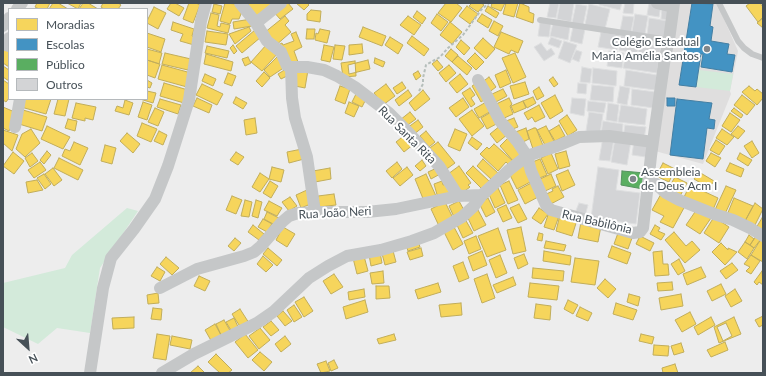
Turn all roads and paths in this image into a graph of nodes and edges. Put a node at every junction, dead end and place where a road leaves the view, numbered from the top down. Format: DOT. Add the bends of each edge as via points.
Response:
graph roads {
  1 [pos="206,3"];
  2 [pos="240,3"];
  3 [pos="281,3"];
  4 [pos="489,3"];
  5 [pos="656,3"];
  6 [pos="719,3"];
  7 [pos="674,5"];
  8 [pos="540,20"];
  9 [pos="256,23"];
  10 [pos="669,40"];
  11 [pos="763,58"];
  12 [pos="290,67"];
  13 [pos="478,80"];
  14 [pos="419,91"];
  15 [pos="20,100"];
  16 [pos="15,127"];
  17 [pos="653,142"];
  18 [pos="527,156"];
  19 [pos="649,178"];
  20 [pos="482,195"];
  21 [pos="458,196"];
  22 [pos="315,212"];
  23 [pos="763,236"];
  24 [pos="160,288"];
  25 [pos="90,373"];
  26 [pos="162,373"];
  1 -- 25 [label="street" via="189,100 168,166 155,199 111,258"];
  2 -- 9 [label="street"];
  3 -- 9 [label="street"];
  4 -- 14 [label="path" via="463,35 440,57 426,65 423,84"];
  5 -- 7 [label="street"];
  6 -- 11 [label="lane" via="738,41 752,54"];
  7 -- 10 [label="street"];
  8 -- 10 [label="lane"];
  9 -- 12 [label="street" via="267,41 281,52 287,66"];
  10 -- 17 [label="street"];
  12 -- 21 [label="street, Rua Santa Rita" via="324,70 361,91 408,132 439,166"];
  12 -- 22 [label="street" via="295,118 308,164"];
  13 -- 18 [label="street" via="500,121"];
  15 -- 16 [label="street"];
  17 -- 18 [label="street" via="609,136 579,137"];
  17 -- 19 [label="street"];
  18 -- 19 [label="street, Rua Babilônia" via="546,205 551,210 633,233 640,232 643,228"];
  18 -- 20 [label="street"];
  19 -- 23 [label="street" via="666,193 679,200 733,220"];
  20 -- 21 [label="street"];
  20 -- 26 [label="street" via="462,217 434,233 381,250 347,256 328,266 309,278 273,312 257,323"];
  21 -- 22 [label="street, Rua João Neri" via="396,209"];
  22 -- 24 [label="street, Rua João Neri" via="289,216 254,252 197,269"];
}
